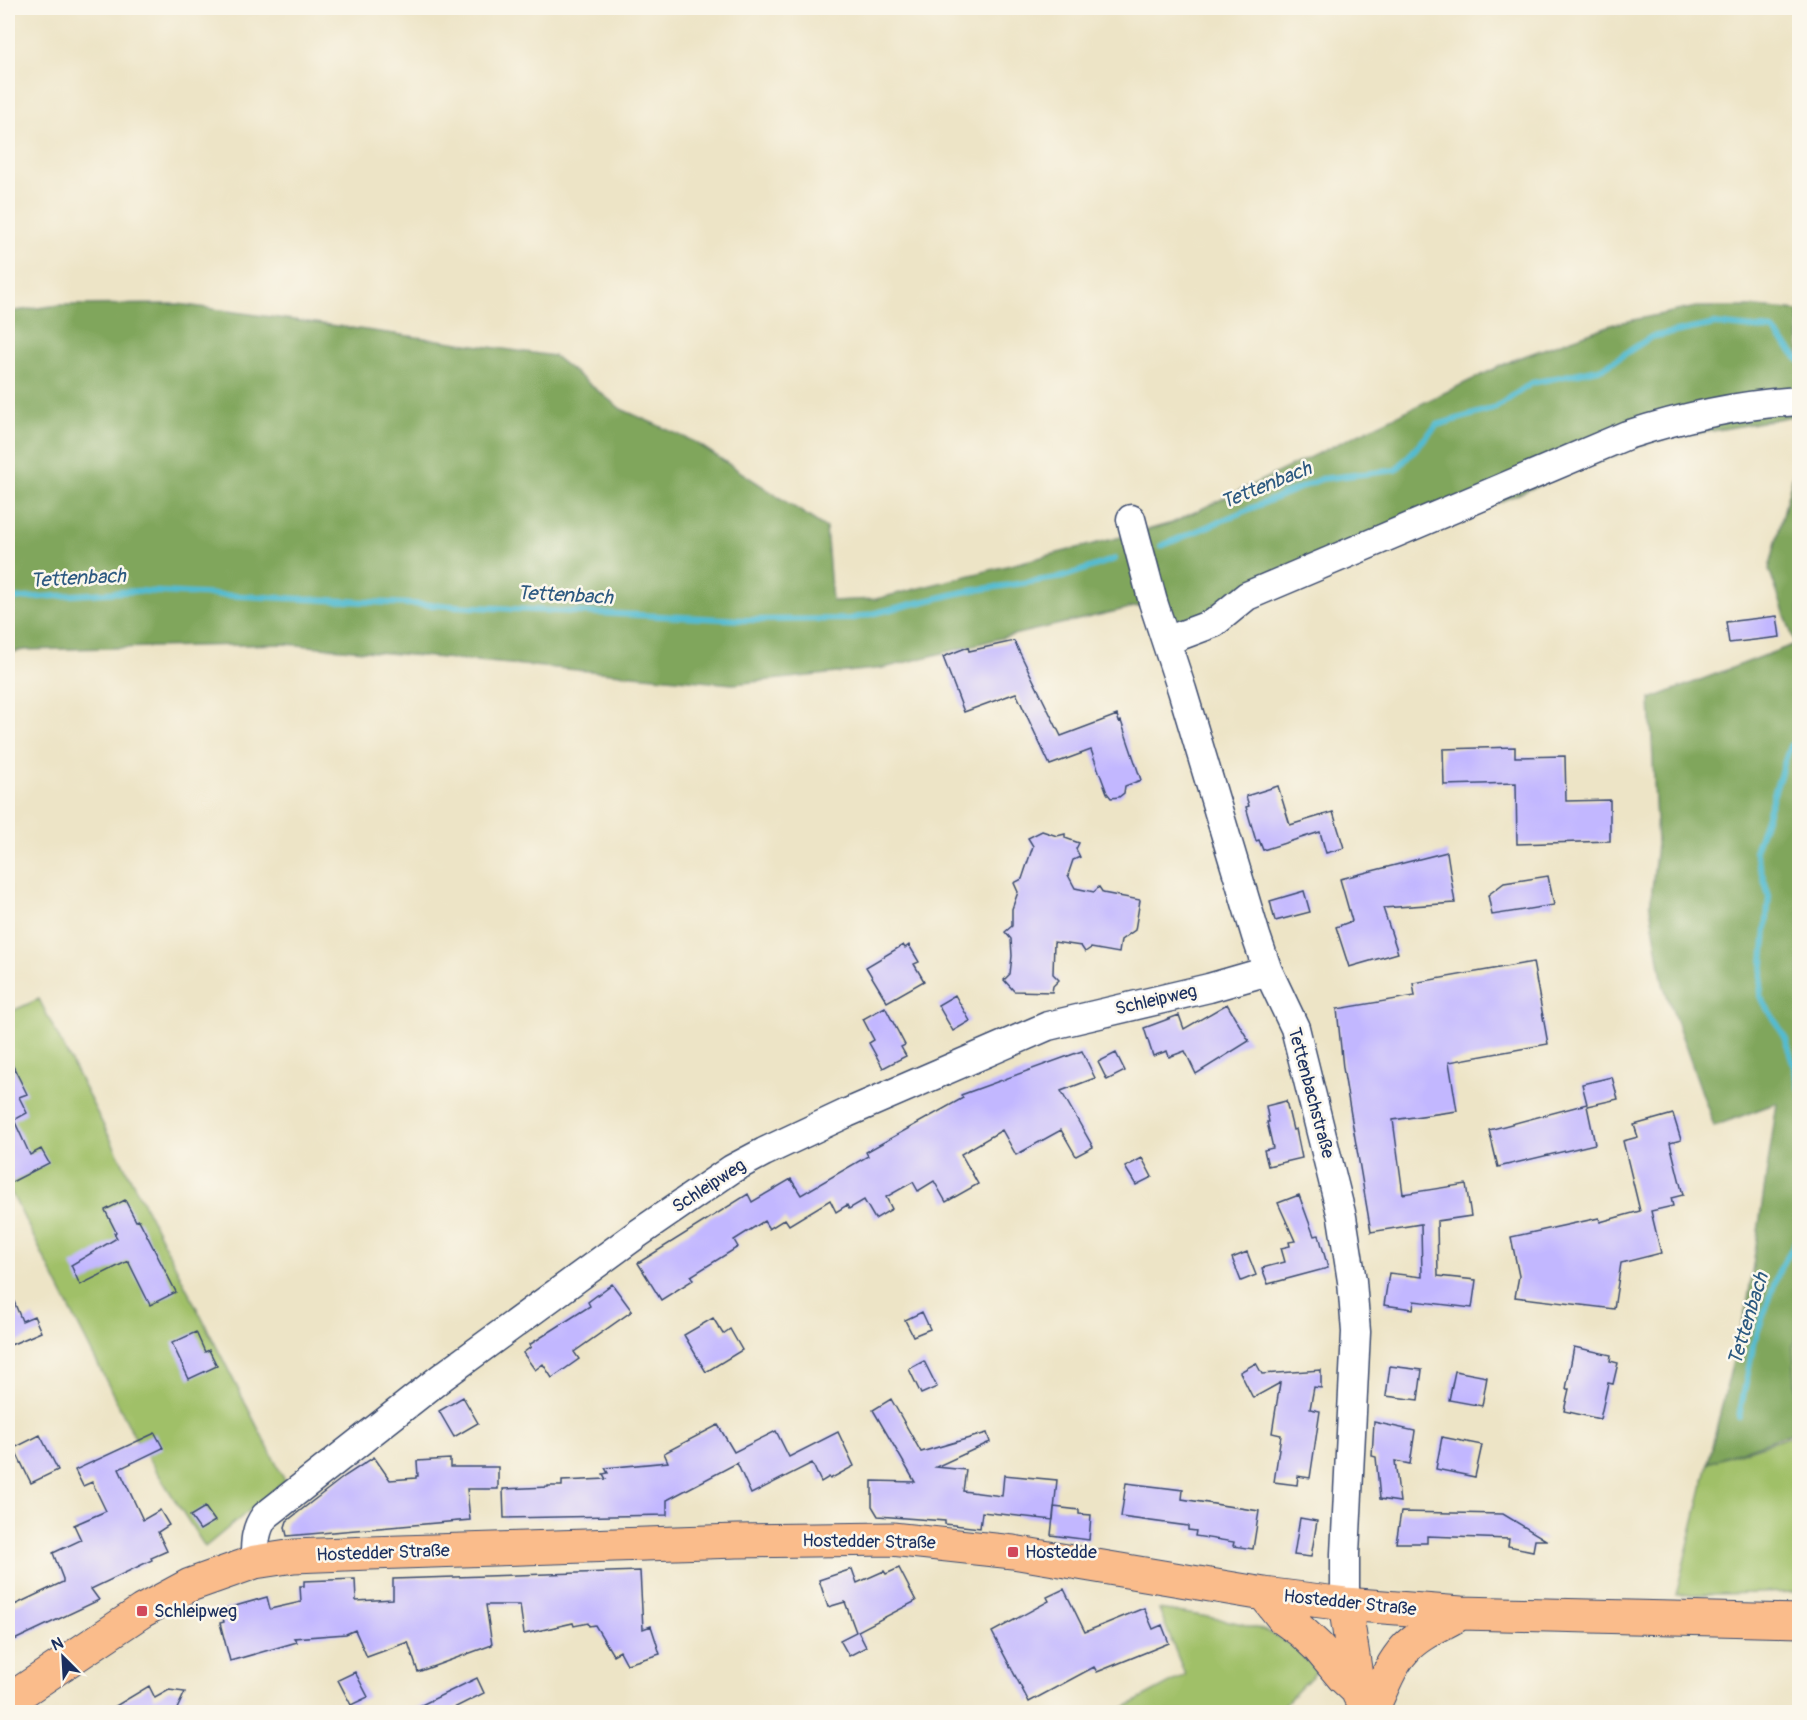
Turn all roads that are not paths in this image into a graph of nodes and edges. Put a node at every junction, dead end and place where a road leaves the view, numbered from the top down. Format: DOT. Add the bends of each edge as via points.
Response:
graph roads {
  1 [pos="1800,401"];
  2 [pos="1131,519"];
  3 [pos="1166,641"];
  4 [pos="1268,971"];
  5 [pos="255,1562"];
  6 [pos="1264,1594"];
  7 [pos="1346,1604"];
  8 [pos="1461,1613"];
  9 [pos="1800,1621"];
  10 [pos="8,1701"];
  11 [pos="1364,1706"];
  1 -- 3 [label="street" via="1680,418 1627,435 1247,596 1214,622"];
  2 -- 3 [label="street, Tettenbachstraße"];
  3 -- 4 [label="street, Tettenbachstraße"];
  4 -- 5 [label="street, Schleipweg" via="1048,1026 847,1113 732,1169 442,1377 265,1516 255,1543"];
  4 -- 7 [label="street, Tettenbachstraße" via="1302,1050 1342,1217 1352,1281 1356,1332 1344,1554"];
  5 -- 6 [label="main road, Hostedder Straße" via="370,1553 892,1539 1013,1552"];
  5 -- 10 [label="main road, Hostedder Straße" via="190,1585 155,1603"];
  6 -- 7 [label="main road, Hostedder Straße"];
  6 -- 11 [label="main road" via="1282,1618 1318,1647"];
  7 -- 8 [label="main road, Hostedder Straße"];
  7 -- 11 [label="main road"];
  8 -- 9 [label="main road, Hostedder Straße"];
  8 -- 11 [label="main road" via="1405,1649"];
}
